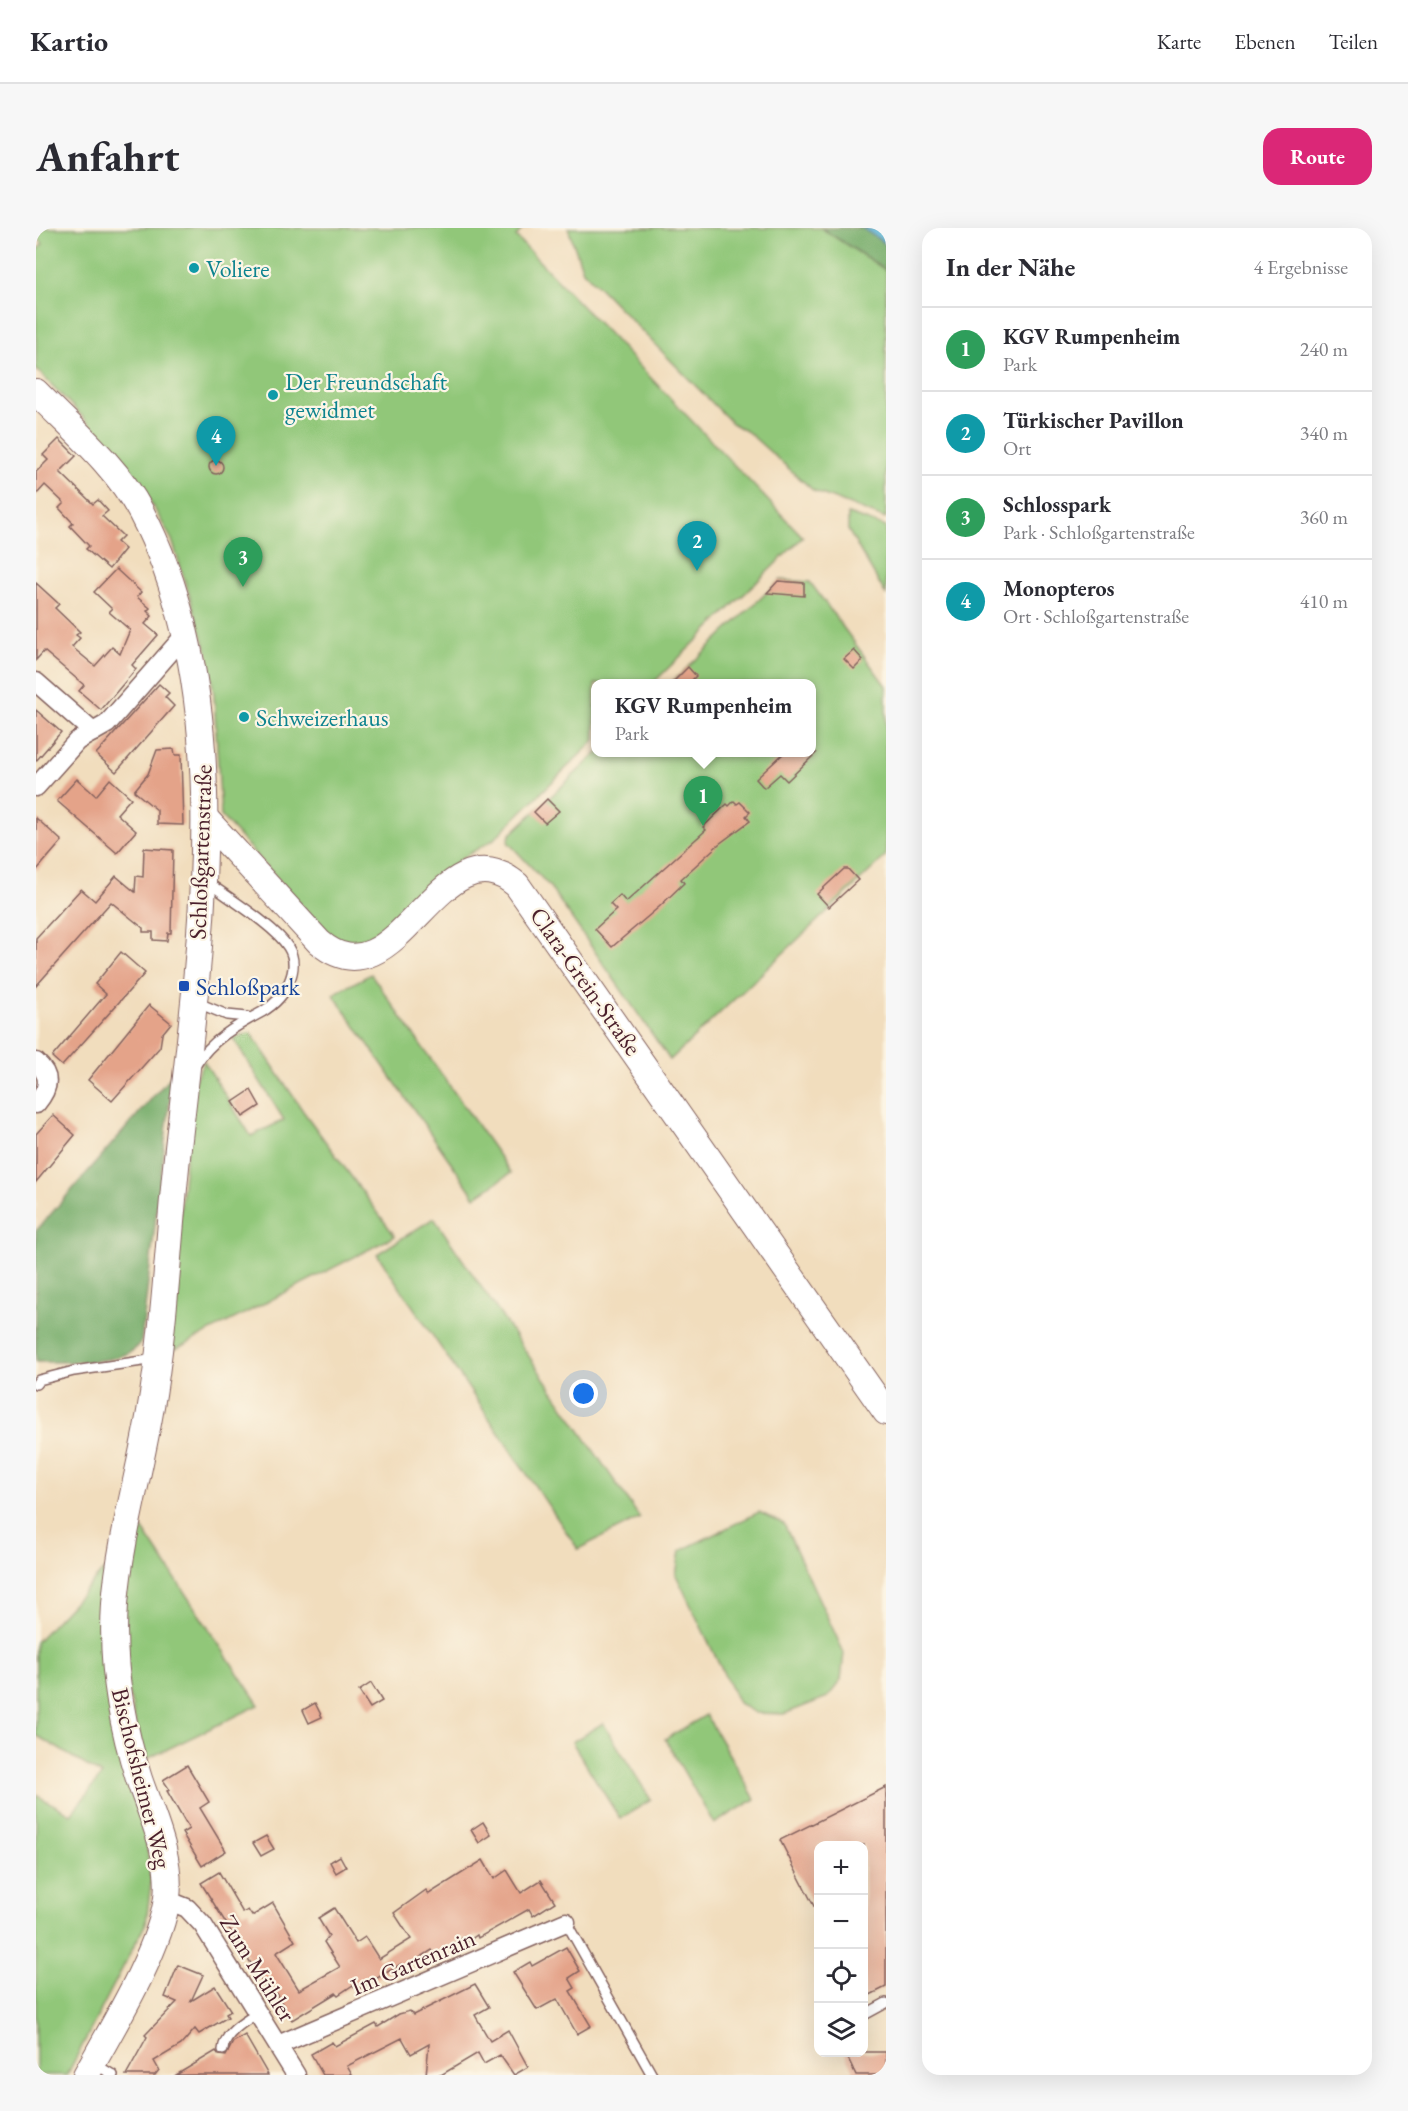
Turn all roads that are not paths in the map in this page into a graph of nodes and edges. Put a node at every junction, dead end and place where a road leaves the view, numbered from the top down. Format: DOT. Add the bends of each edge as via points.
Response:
graph roads {
  1 [pos="36,392"];
  2 [pos="184,636"];
  3 [pos="36,682"];
  4 [pos="93,732"];
  5 [pos="36,787"];
  6 [pos="205,818"];
  7 [pos="203,879"];
  8 [pos="194,1001"];
  9 [pos="249,1017"];
  10 [pos="36,1062"];
  11 [pos="185,1080"];
  12 [pos="36,1104"];
  13 [pos="158,1359"];
  14 [pos="36,1384"];
  15 [pos="886,1412"];
  16 [pos="167,1900"];
  17 [pos="566,1922"];
  18 [pos="886,2003"];
  19 [pos="868,2012"];
  20 [pos="258,2013"];
  21 [pos="278,2045"];
  22 [pos="223,2050"];
  23 [pos="98,2071"];
  24 [pos="296,2075"];
  25 [pos="652,2075"];
  1 -- 2 [label="street, Schloßgartenstraße" via="106,464 134,501 160,557"];
  2 -- 4 [label="street" via="107,724"];
  2 -- 6 [label="street, Schloßgartenstraße" via="199,718"];
  3 -- 4 [label="street"];
  4 -- 5 [label="street" via="77,741"];
  6 -- 7 [label="street, Schloßgartenstraße"];
  6 -- 15 [label="street, Clara-Grein-Straße" via="319,942 348,958 362,957 383,947 445,889 471,871 492,870 517,885"];
  7 -- 8 [label="street, Schloßgartenstraße"];
  7 -- 9 [label="lane" via="279,936 291,951 293,968 284,993 272,1006"];
  8 -- 9 [label="lane" via="227,1016"];
  8 -- 11 [label="street, Schloßgartenstraße"];
  9 -- 11 [label="lane" via="206,1051"];
  10 -- 12 [label="street" via="47,1074 48,1082"];
  11 -- 13 [label="street, Schloßgartenstraße"];
  13 -- 14 [label="lane" via="74,1371"];
  13 -- 16 [label="street, Bischofsheimer Weg" via="120,1565 115,1629 121,1706 165,1857"];
  16 -- 20 [label="street, Zum Mühler" via="187,1908 203,1925"];
  16 -- 23 [label="street, Bischofsheimer Weg"];
  17 -- 21 [label="street, Im Gartenrain"];
  17 -- 25 [label="lane"];
  18 -- 19 [label="lane"];
  20 -- 21 [label="street, Zum Mühler"];
  20 -- 22 [label="lane" via="231,2033"];
  21 -- 24 [label="street, Zum Mühler"];
}
